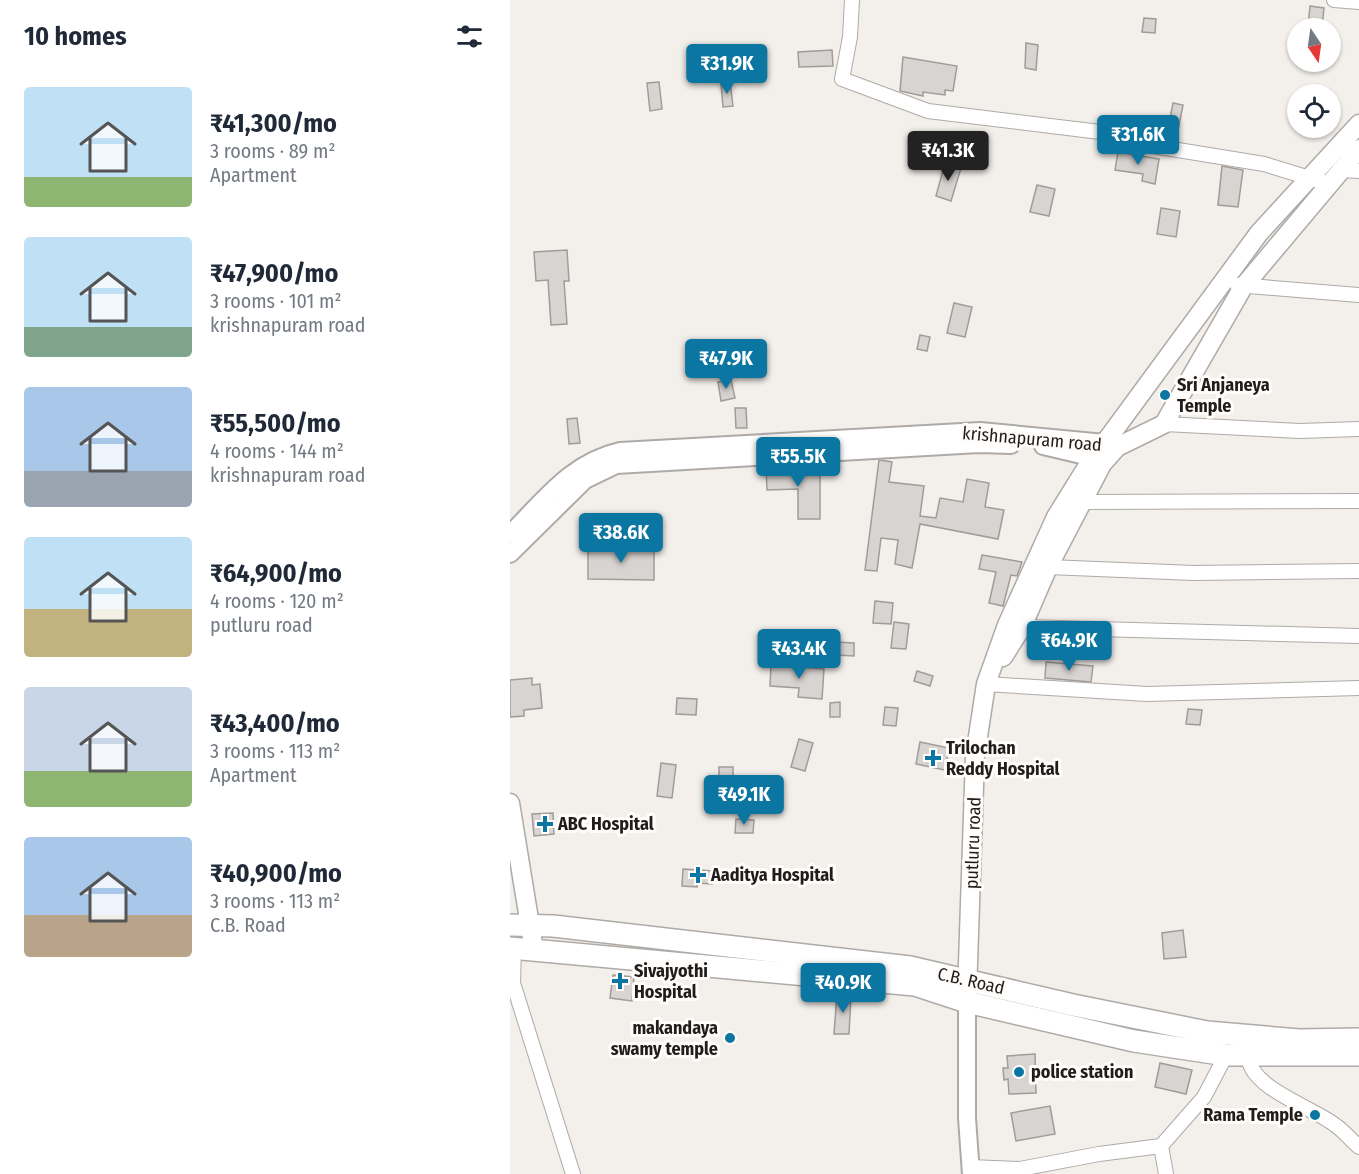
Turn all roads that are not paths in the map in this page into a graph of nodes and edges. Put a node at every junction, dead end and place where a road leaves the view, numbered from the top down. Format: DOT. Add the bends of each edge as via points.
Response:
graph roads {
  1 [pos="852,0"];
  2 [pos="1334,0"];
  3 [pos="1359,2"];
  4 [pos="1359,124"];
  5 [pos="1359,149"];
  6 [pos="1335,176"];
  7 [pos="1223,281"];
  8 [pos="1243,287"];
  9 [pos="1359,295"];
  10 [pos="1164,424"];
  11 [pos="1359,429"];
  12 [pos="1111,445"];
  13 [pos="1098,461"];
  14 [pos="1359,501"];
  15 [pos="1080,502"];
  16 [pos="510,534"];
  17 [pos="510,554"];
  18 [pos="1048,567"];
  19 [pos="1359,571"];
  20 [pos="1023,627"];
  21 [pos="1359,636"];
  22 [pos="986,684"];
  23 [pos="1359,688"];
  24 [pos="510,803"];
  25 [pos="520,925"];
  26 [pos="517,945"];
  27 [pos="966,980"];
  28 [pos="967,1002"];
  29 [pos="1359,1039"];
  30 [pos="1250,1046"];
  31 [pos="1226,1055"];
  32 [pos="1359,1055"];
  33 [pos="1161,1146"];
  34 [pos="1359,1147"];
  35 [pos="970,1171"];
  36 [pos="573,1174"];
  37 [pos="1166,1174"];
  1 -- 6 [label="street" via="842,79 878,93 928,111 1100,132 1141,144"];
  2 -- 3 [label="street"];
  4 -- 6 [label="main road"];
  5 -- 6 [label="main road"];
  6 -- 7 [label="main road" via="1259,233"];
  6 -- 8 [label="main road"];
  7 -- 8 [label="street"];
  7 -- 12 [label="main road"];
  8 -- 9 [label="street"];
  8 -- 10 [label="main road"];
  10 -- 11 [label="street" via="1300,431"];
  10 -- 12 [label="main road"];
  12 -- 13 [label="main road"];
  12 -- 16 [label="street, krishnapuram road" via="980,431 620,451 598,456 576,469"];
  13 -- 15 [label="main road"];
  13 -- 17 [label="street, krishnapuram road" via="1042,446 979,444 616,465 585,480"];
  13 -- 22 [label="main road" via="1056,517 1007,625"];
  14 -- 15 [label="street"];
  15 -- 18 [label="main road"];
  18 -- 19 [label="street" via="1194,573"];
  18 -- 20 [label="main road"];
  20 -- 21 [label="street"];
  20 -- 22 [label="main road"];
  22 -- 23 [label="street" via="1147,694"];
  22 -- 27 [label="main road, putluru road" via="975,756"];
  24 -- 25 [label="main road"];
  25 -- 26 [label="main road"];
  25 -- 27 [label="highway, C.B. Road" via="910,967"];
  26 -- 28 [label="highway" via="915,985"];
  26 -- 36 [label="street" via="513,983"];
  27 -- 28 [label="main road, putluru road"];
  27 -- 30 [label="highway, C.B. Road" via="1207,1032"];
  28 -- 31 [label="highway" via="1134,1041"];
  28 -- 35 [label="street"];
  29 -- 30 [label="highway, C.B. Road"];
  30 -- 31 [label="highway"];
  30 -- 32 [label="highway"];
  30 -- 34 [label="street" via="1254,1074 1334,1124"];
  31 -- 33 [label="street" via="1204,1097"];
  33 -- 35 [label="street" via="1020,1169"];
  33 -- 37 [label="street"];
}
